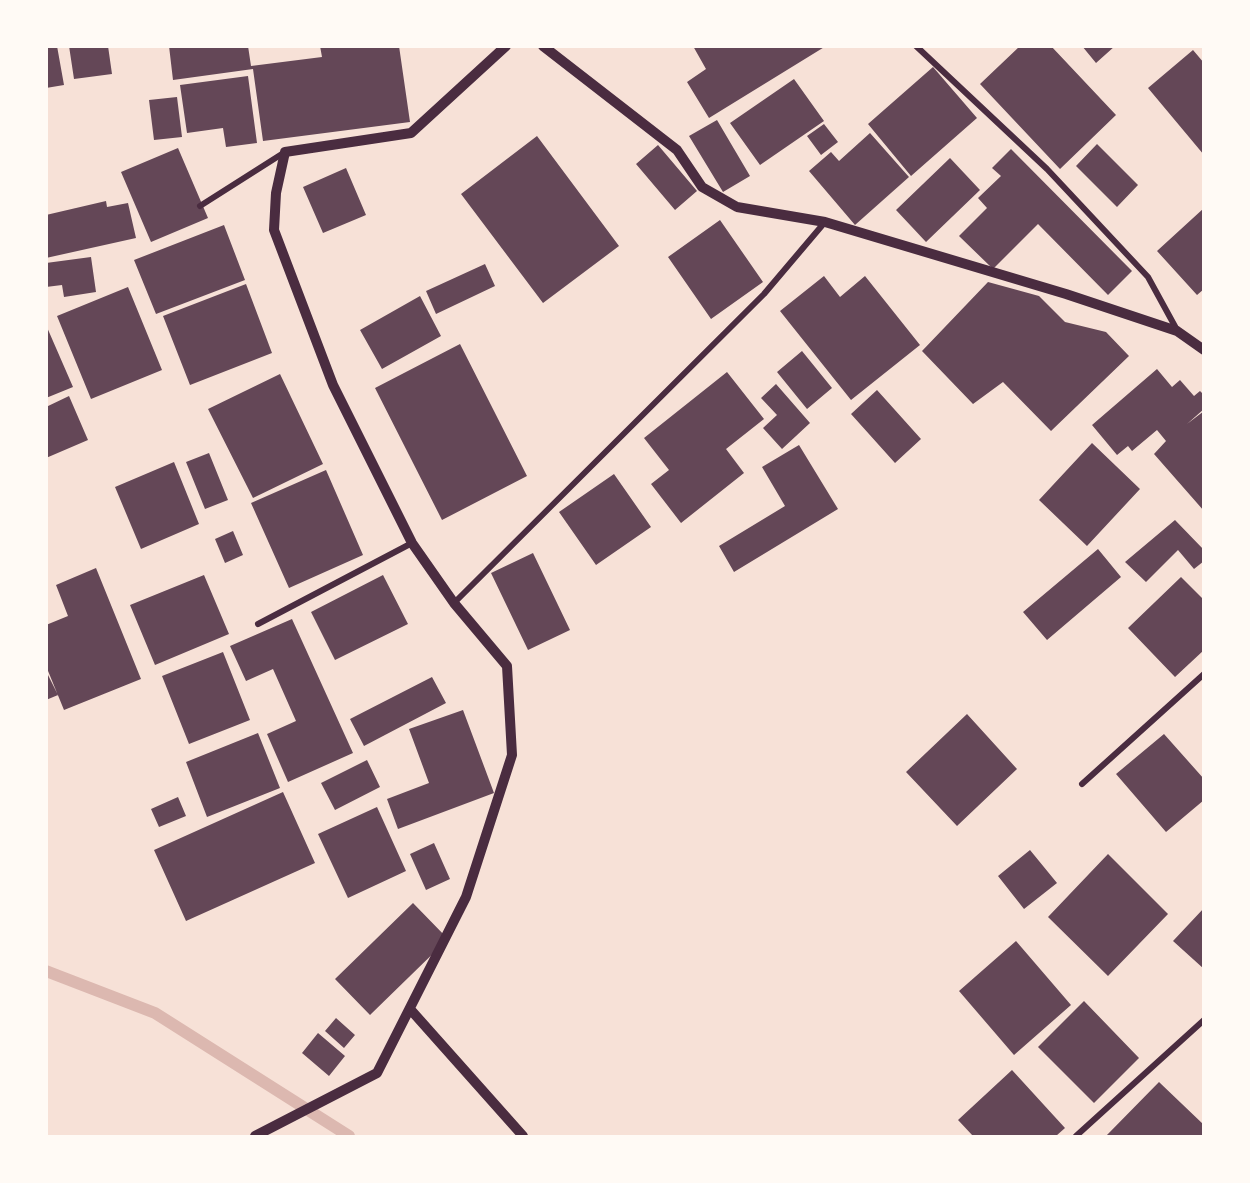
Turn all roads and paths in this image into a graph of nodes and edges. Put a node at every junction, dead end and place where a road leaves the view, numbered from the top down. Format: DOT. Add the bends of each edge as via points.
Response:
graph roads {
  1 [pos="506,46"];
  2 [pos="543,46"];
  3 [pos="916,46"];
  4 [pos="285,152"];
  5 [pos="200,206"];
  6 [pos="825,222"];
  7 [pos="1177,331"];
  8 [pos="1203,350"];
  9 [pos="412,543"];
  10 [pos="454,603"];
  11 [pos="258,624"];
  12 [pos="1203,674"];
  13 [pos="1082,784"];
  14 [pos="410,1009"];
  15 [pos="1203,1020"];
  16 [pos="255,1137"];
  17 [pos="523,1137"];
  18 [pos="1076,1137"];
  1 -- 4 [label="street" via="411,133"];
  2 -- 6 [label="street" via="678,150 702,187 737,207"];
  3 -- 7 [label="street" via="1047,169 1148,277"];
  4 -- 5 [label="street"];
  4 -- 9 [label="street" via="273,230 333,385"];
  6 -- 7 [label="street"];
  6 -- 10 [label="street" via="764,294"];
  7 -- 8 [label="street"];
  9 -- 10 [label="street"];
  9 -- 11 [label="street"];
  10 -- 14 [label="street" via="507,666 512,755 466,897"];
  12 -- 13 [label="street"];
  14 -- 16 [label="street" via="377,1073"];
  14 -- 17 [label="street"];
  15 -- 18 [label="street"];
}
